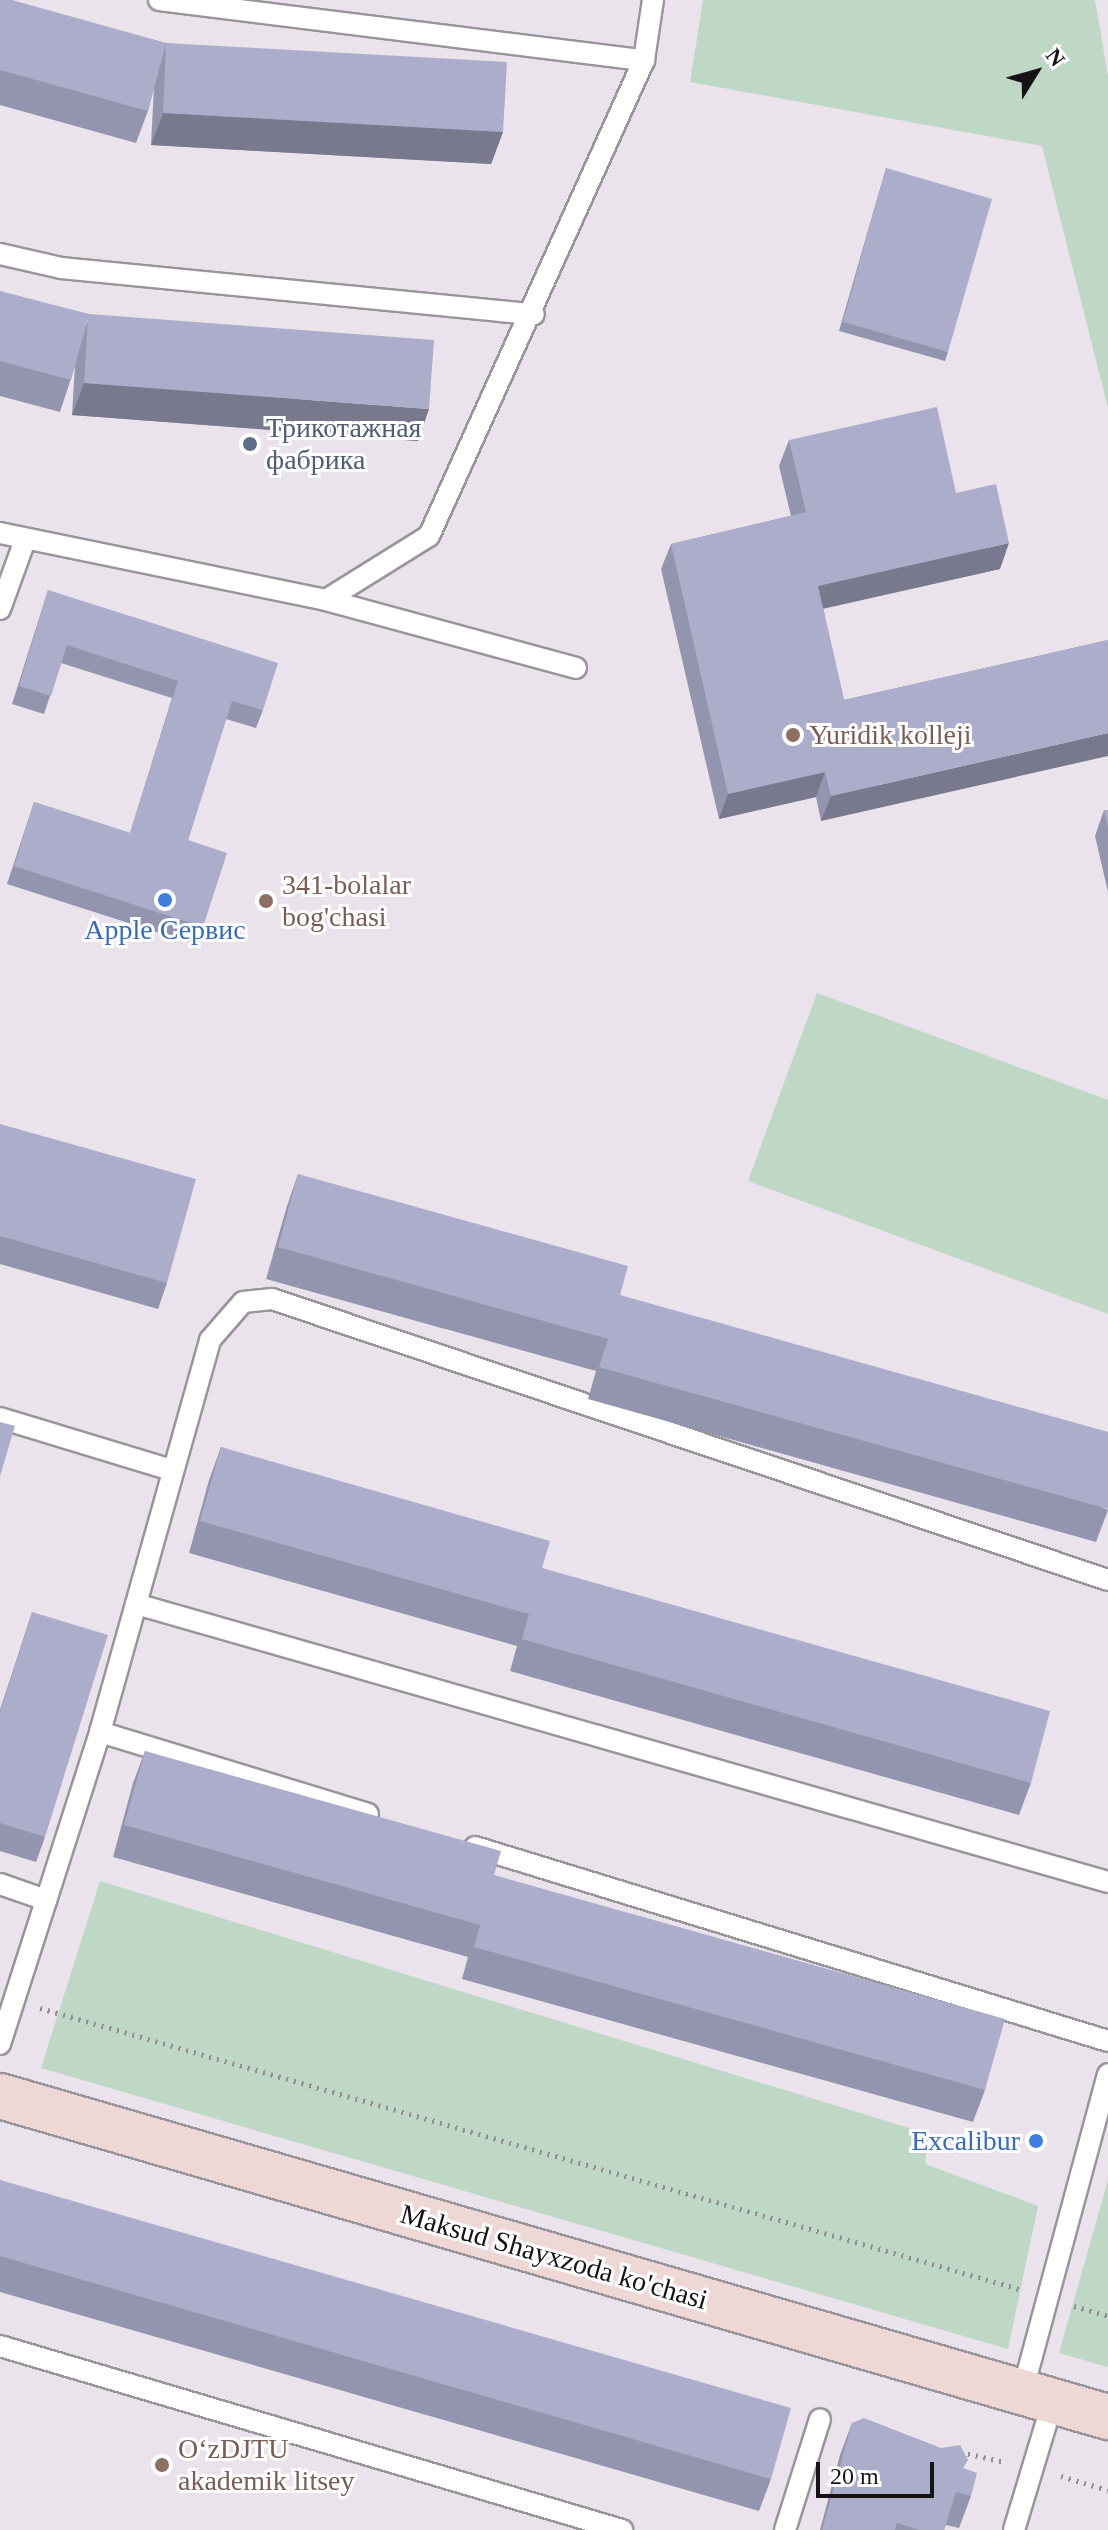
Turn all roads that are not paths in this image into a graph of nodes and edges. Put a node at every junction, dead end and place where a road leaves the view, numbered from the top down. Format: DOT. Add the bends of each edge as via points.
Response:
graph roads {
  1 [pos="159,0"];
  2 [pos="653,0"];
  3 [pos="644,60"];
  4 [pos="0,254"];
  5 [pos="534,314"];
  6 [pos="0,533"];
  7 [pos="25,540"];
  8 [pos="326,600"];
  9 [pos="0,609"];
  10 [pos="576,668"];
  11 [pos="0,1418"];
  12 [pos="171,1470"];
  13 [pos="1108,1580"];
  14 [pos="136,1604"];
  15 [pos="100,1732"];
  16 [pos="390,1821"];
  17 [pos="451,1840"];
  18 [pos="1108,1882"];
  19 [pos="0,1884"];
  20 [pos="46,1900"];
  21 [pos="1108,2041"];
  22 [pos="0,2044"];
  23 [pos="1108,2074"];
  24 [pos="0,2096"];
  25 [pos="0,2346"];
  26 [pos="1038,2397"];
  27 [pos="1108,2417"];
  28 [pos="820,2419"];
  29 [pos="622,2530"];
  30 [pos="785,2530"];
  31 [pos="1014,2530"];
  1 -- 3 [label="lane"];
  2 -- 3 [label="lane"];
  3 -- 5 [label="lane"];
  4 -- 5 [label="lane" via="61,268"];
  5 -- 8 [label="lane" via="429,536"];
  6 -- 7 [label="lane"];
  7 -- 8 [label="lane"];
  7 -- 9 [label="lane"];
  8 -- 10 [label="lane"];
  11 -- 12 [label="lane"];
  12 -- 13 [label="lane" via="210,1340 243,1302 272,1299"];
  12 -- 14 [label="lane"];
  14 -- 15 [label="lane"];
  14 -- 18 [label="lane"];
  15 -- 16 [label="lane"];
  15 -- 20 [label="lane"];
  17 -- 21 [label="lane"];
  19 -- 20 [label="lane"];
  20 -- 22 [label="lane"];
  23 -- 26 [label="lane" via="1049,2298"];
  24 -- 26 [label="street, Maksud Shayxzoda ko'chasi"];
  25 -- 29 [label="lane"];
  26 -- 27 [label="street, Maksud Shayxzoda ko'chasi"];
  26 -- 31 [label="lane" via="1032,2468"];
  28 -- 30 [label="lane"];
}
